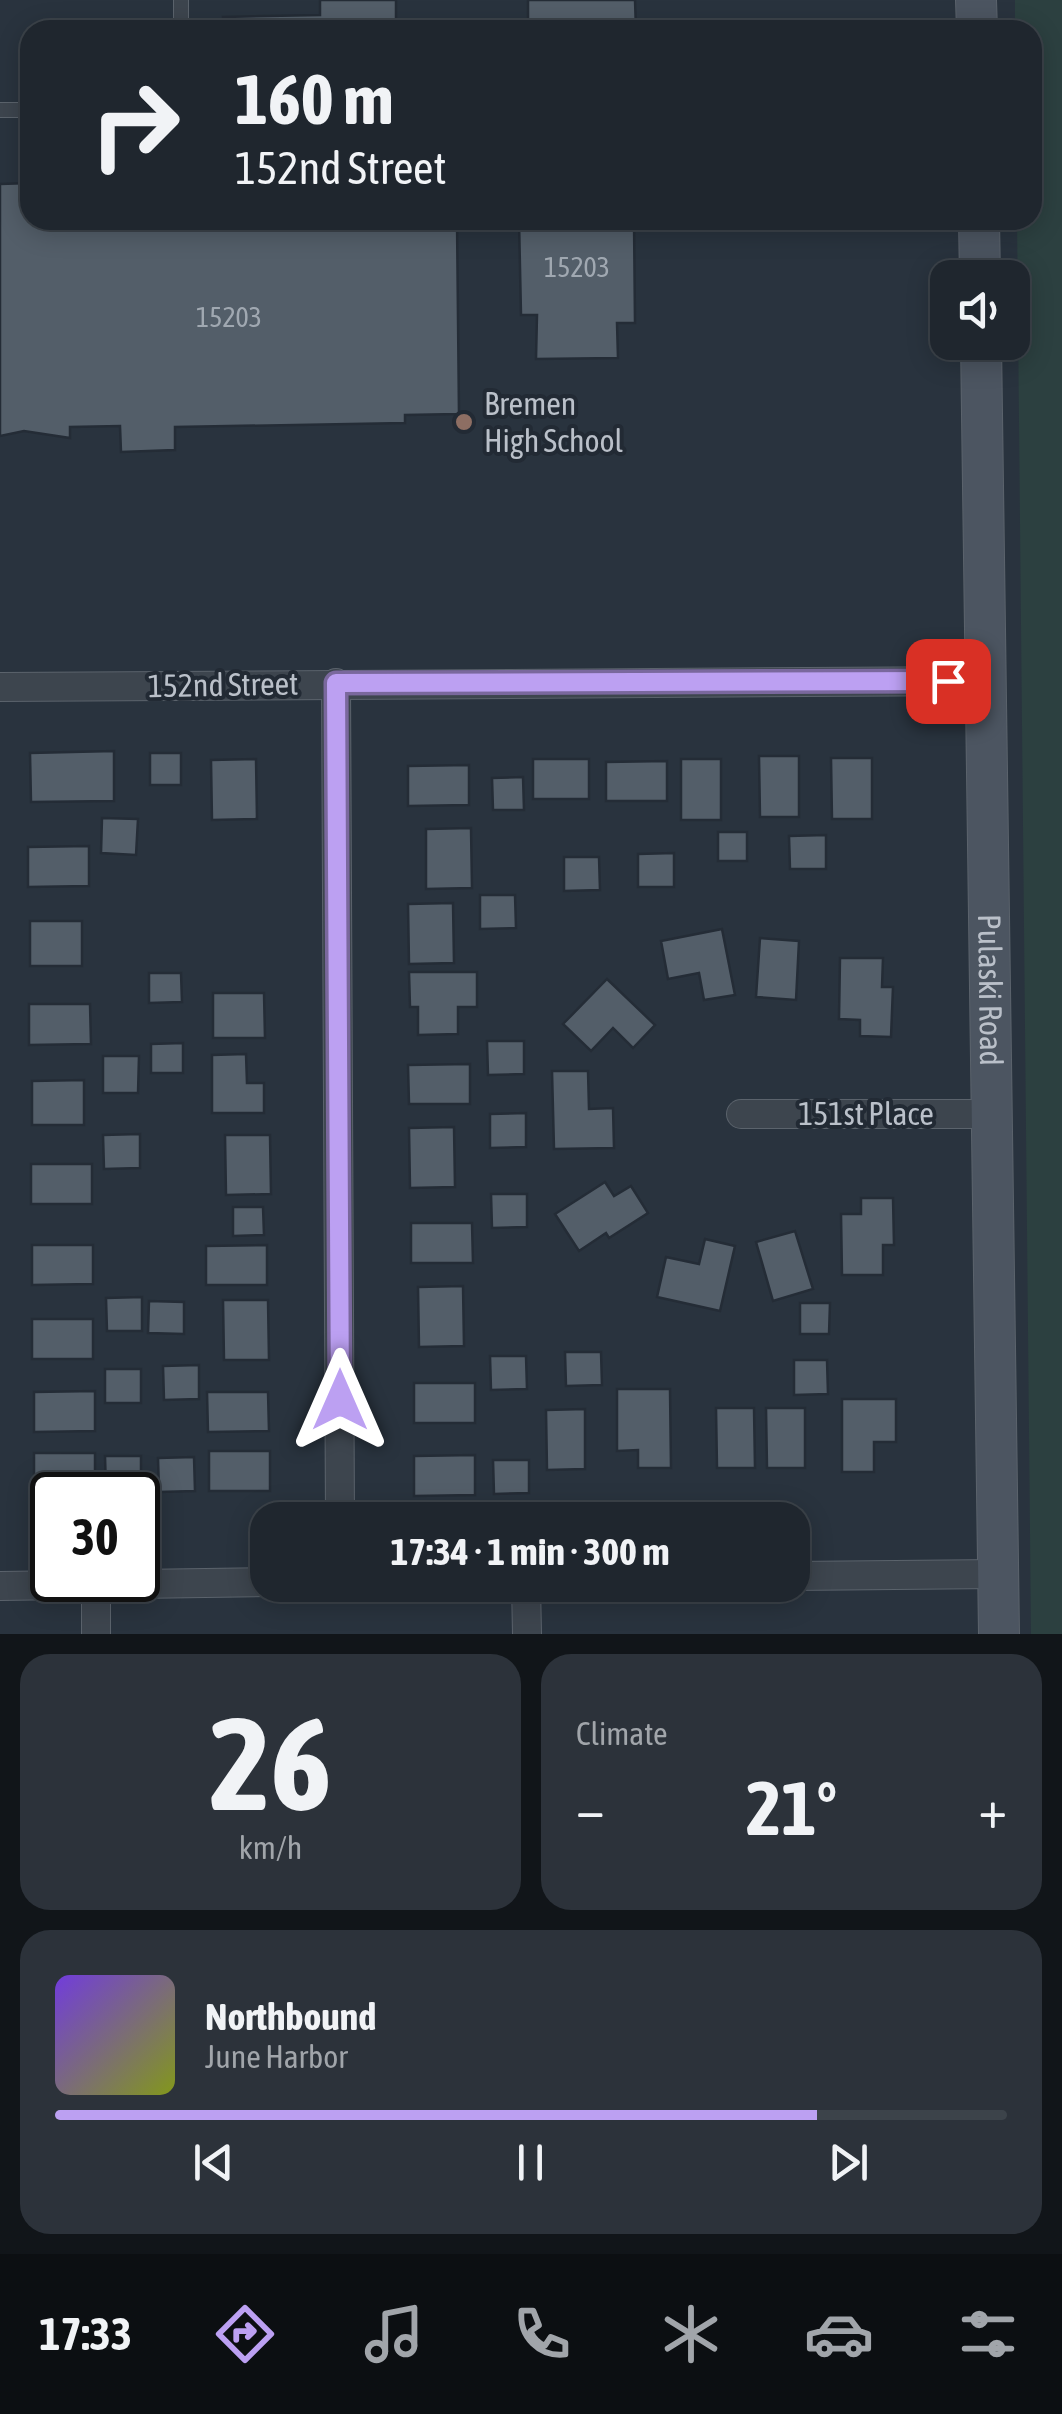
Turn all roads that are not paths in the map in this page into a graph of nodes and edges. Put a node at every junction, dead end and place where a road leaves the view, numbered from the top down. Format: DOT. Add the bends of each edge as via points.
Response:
graph roads {
  1 [pos="980,230"];
  2 [pos="980,260"];
  3 [pos="981,360"];
  4 [pos="986,681"];
  5 [pos="336,683"];
  6 [pos="0,687"];
  7 [pos="741,1114"];
  8 [pos="992,1114"];
  9 [pos="340,1502"];
  10 [pos="998,1574"];
  11 [pos="810,1576"];
  12 [pos="250,1582"];
  13 [pos="160,1583"];
  14 [pos="30,1585"];
  15 [pos="0,1586"];
  16 [pos="96,1602"];
  17 [pos="526,1602"];
  18 [pos="96,1634"];
  19 [pos="526,1634"];
  20 [pos="999,1634"];
  1 -- 2 [label="main road"];
  3 -- 4 [label="main road, Pulaski Road"];
  4 -- 5 [label="street, 152nd Street"];
  4 -- 8 [label="main road, Pulaski Road"];
  5 -- 6 [label="street, 152nd Street"];
  5 -- 9 [label="street"];
  7 -- 8 [label="street, 151st Place"];
  8 -- 10 [label="main road, Pulaski Road"];
  10 -- 11 [label="street"];
  10 -- 20 [label="main road, Pulaski Road"];
  12 -- 13 [label="street"];
  14 -- 15 [label="street"];
  16 -- 18 [label="street"];
  17 -- 19 [label="street"];
}
